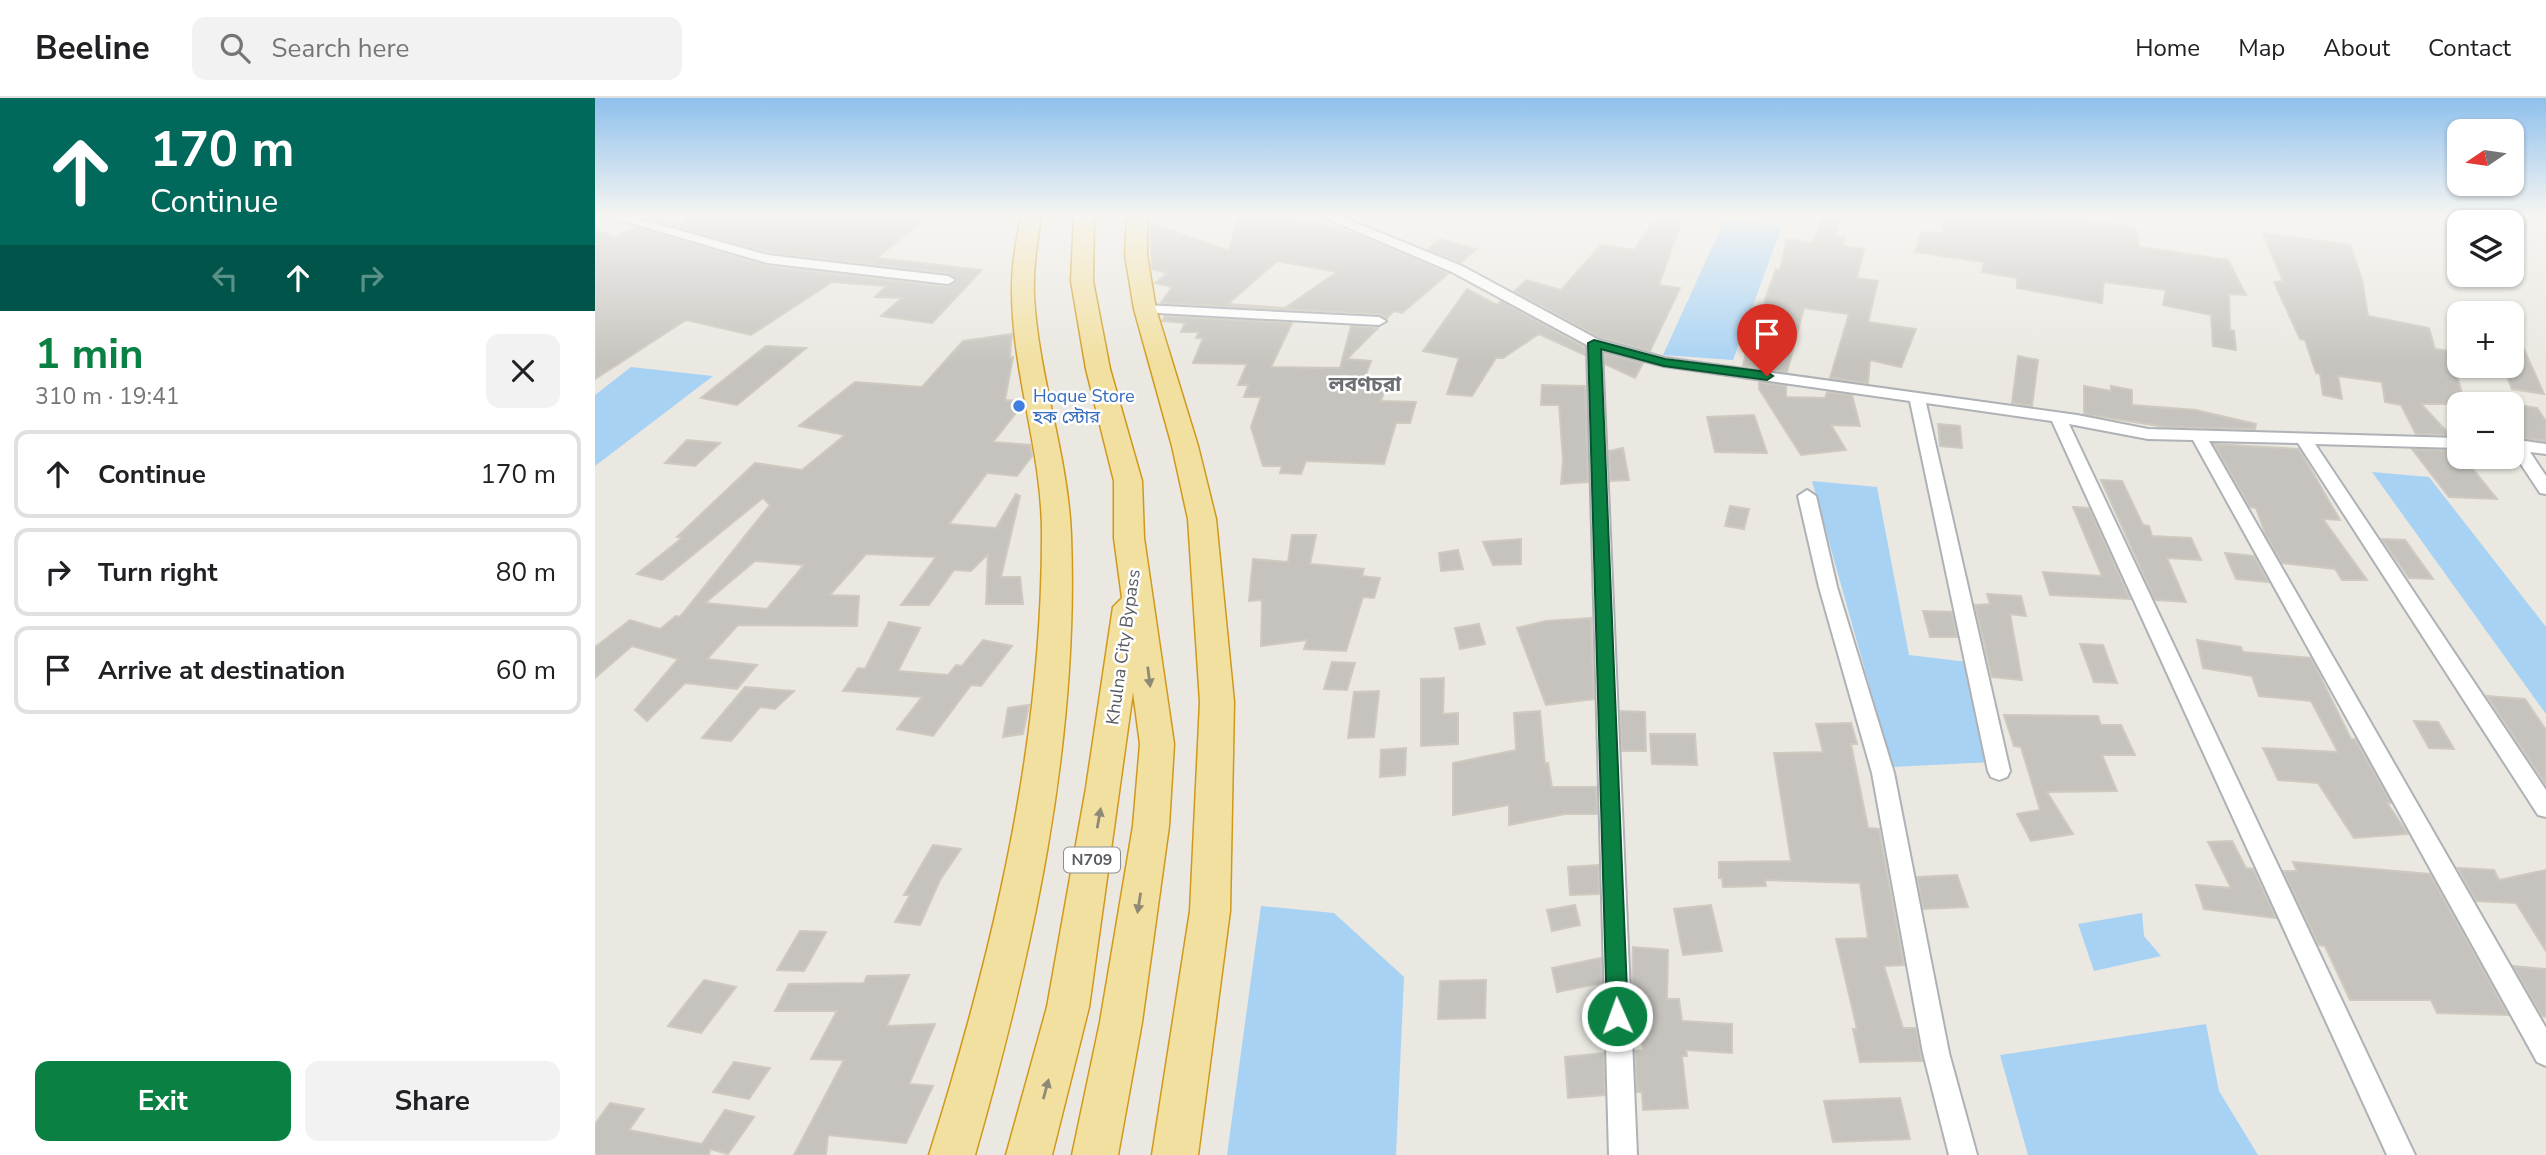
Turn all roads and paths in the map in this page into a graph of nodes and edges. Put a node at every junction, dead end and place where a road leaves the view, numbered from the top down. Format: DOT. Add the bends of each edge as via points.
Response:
graph roads {
  1 [pos="822,265"];
  2 [pos="1026,265"];
  3 [pos="1082,265"];
  4 [pos="1138,265"];
  5 [pos="1446,265"];
  6 [pos="948,280"];
  7 [pos="1145,309"];
  8 [pos="1379,321"];
  9 [pos="1594,343"];
  10 [pos="1917,398"];
  11 [pos="2058,418"];
  12 [pos="2198,435"];
  13 [pos="2303,438"];
  14 [pos="2447,443"];
  15 [pos="2524,446"];
  16 [pos="2546,449"];
  17 [pos="2524,458"];
  18 [pos="2546,489"];
  19 [pos="1807,496"];
  20 [pos="1134,560"];
  21 [pos="1999,771"];
  22 [pos="2546,808"];
  23 [pos="2546,1053"];
  24 [pos="952,1155"];
  25 [pos="1028,1155"];
  26 [pos="1095,1155"];
  27 [pos="1175,1155"];
  28 [pos="1623,1155"];
  29 [pos="1963,1155"];
  30 [pos="2401,1155"];
  1 -- 6 [label="street"];
  2 -- 24 [label="highway" via="1024,292 1058,533 1053,668 1025,860 985,1049"];
  3 -- 20 [label="highway, N709" via="1098,369 1128,481"];
  4 -- 7 [label="highway"];
  5 -- 9 [label="street"];
  7 -- 8 [label="street"];
  7 -- 27 [label="highway" via="1202,519 1217,702 1210,911"];
  9 -- 10 [label="street" via="1664,362"];
  9 -- 28 [label="street"];
  10 -- 11 [label="street"];
  10 -- 21 [label="street"];
  11 -- 12 [label="street" via="2148,434"];
  11 -- 30 [label="street"];
  12 -- 13 [label="street"];
  12 -- 23 [label="street"];
  13 -- 14 [label="street"];
  13 -- 22 [label="street"];
  15 -- 16 [label="street"];
  17 -- 18 [label="street"];
  19 -- 29 [label="street" via="1828,587 1883,772 1937,1053"];
  25 -- 20 [label="highway, Khulna City Bypass / N709, one-way" via="1068,1007 1104,788"];
  20 -- 26 [label="highway, Khulna City Bypass / N709, one-way" via="1157,744 1149,839"];
}
